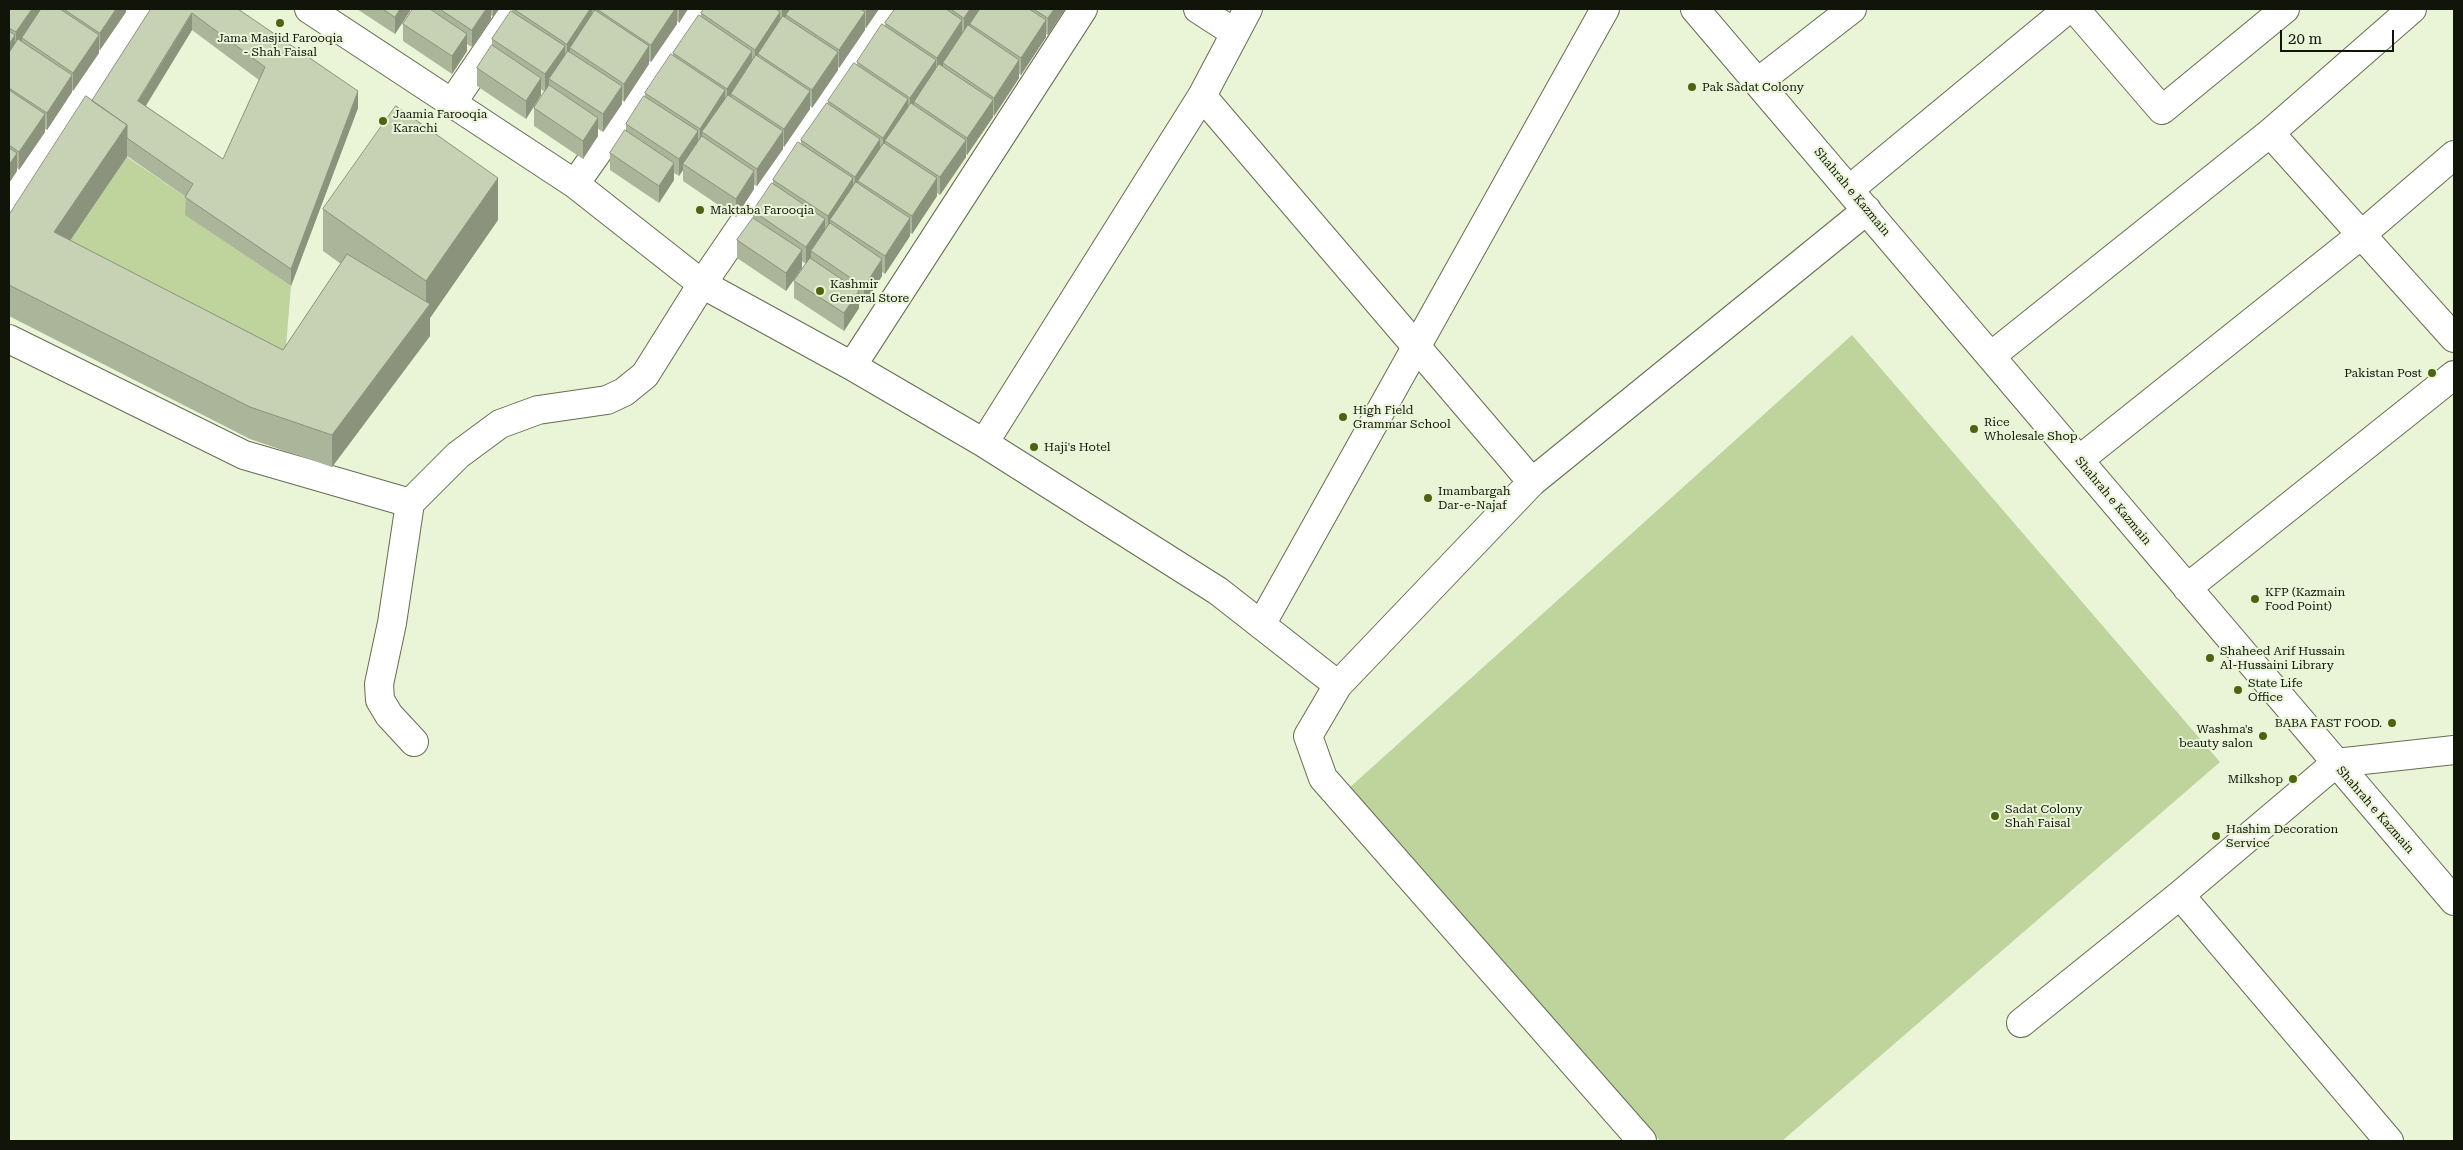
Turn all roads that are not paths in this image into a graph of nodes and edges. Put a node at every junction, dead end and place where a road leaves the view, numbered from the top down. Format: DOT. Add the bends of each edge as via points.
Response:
graph roads {
  1 [pos="137,9"];
  2 [pos="516,9"];
  3 [pos="698,9"];
  4 [pos="890,9"];
  5 [pos="1083,9"];
  6 [pos="1198,9"];
  7 [pos="1248,9"];
  8 [pos="1605,9"];
  9 [pos="1695,9"];
  10 [pos="1852,9"];
  11 [pos="2068,9"];
  12 [pos="2075,9"];
  13 [pos="2285,9"];
  14 [pos="2412,9"];
  15 [pos="321,12"];
  16 [pos="1235,33"];
  17 [pos="1758,82"];
  18 [pos="1202,96"];
  19 [pos="452,103"];
  20 [pos="2270,133"];
  21 [pos="2454,155"];
  22 [pos="575,184"];
  23 [pos="1850,188"];
  24 [pos="9,204"];
  25 [pos="1868,210"];
  26 [pos="2361,235"];
  27 [pos="702,284"];
  28 [pos="2454,338"];
  29 [pos="9,339"];
  30 [pos="1415,346"];
  31 [pos="1991,356"];
  32 [pos="852,366"];
  33 [pos="2454,375"];
  34 [pos="984,443"];
  35 [pos="2079,460"];
  36 [pos="1532,482"];
  37 [pos="410,503"];
  38 [pos="2187,588"];
  39 [pos="1261,625"];
  40 [pos="1338,685"];
  41 [pos="414,742"];
  42 [pos="2454,750"];
  43 [pos="2336,763"];
  44 [pos="2180,895"];
  45 [pos="2454,901"];
  46 [pos="2021,1023"];
  47 [pos="1642,1141"];
  48 [pos="2389,1141"];
  1 -- 24 [label="street"];
  2 -- 19 [label="street"];
  3 -- 22 [label="street"];
  4 -- 27 [label="street"];
  5 -- 32 [label="street"];
  6 -- 16 [label="street"];
  7 -- 16 [label="street"];
  8 -- 30 [label="street"];
  9 -- 17 [label="street, Shahrah e Kazmain"];
  10 -- 17 [label="street"];
  11 -- 23 [label="street"];
  12 -- 13 [label="street" via="2162,110"];
  14 -- 20 [label="street"];
  15 -- 19 [label="street"];
  16 -- 18 [label="street"];
  17 -- 23 [label="street, Shahrah e Kazmain"];
  18 -- 30 [label="street"];
  18 -- 34 [label="street"];
  19 -- 22 [label="street"];
  20 -- 26 [label="street"];
  20 -- 31 [label="street"];
  21 -- 26 [label="street"];
  22 -- 27 [label="street"];
  23 -- 25 [label="street, Shahrah e Kazmain"];
  25 -- 31 [label="street, Shahrah e Kazmain"];
  25 -- 36 [label="street"];
  26 -- 28 [label="street"];
  26 -- 35 [label="street"];
  27 -- 32 [label="street"];
  27 -- 37 [label="street" via="645,375 624,392 607,400 538,410 500,424 458,455"];
  29 -- 37 [label="street" via="244,455"];
  30 -- 36 [label="street"];
  30 -- 39 [label="street"];
  31 -- 35 [label="street, Shahrah e Kazmain"];
  32 -- 34 [label="street"];
  33 -- 38 [label="street"];
  34 -- 39 [label="street" via="1218,591"];
  35 -- 38 [label="street, Shahrah e Kazmain"];
  36 -- 40 [label="street"];
  37 -- 41 [label="street" via="392,623 379,684 380,700 389,716"];
  38 -- 43 [label="street, Shahrah e Kazmain"];
  39 -- 40 [label="street"];
  40 -- 47 [label="street" via="1308,736 1323,778"];
  42 -- 43 [label="street"];
  43 -- 44 [label="street"];
  43 -- 45 [label="street, Shahrah e Kazmain"];
  44 -- 46 [label="street"];
  44 -- 48 [label="street"];
}
